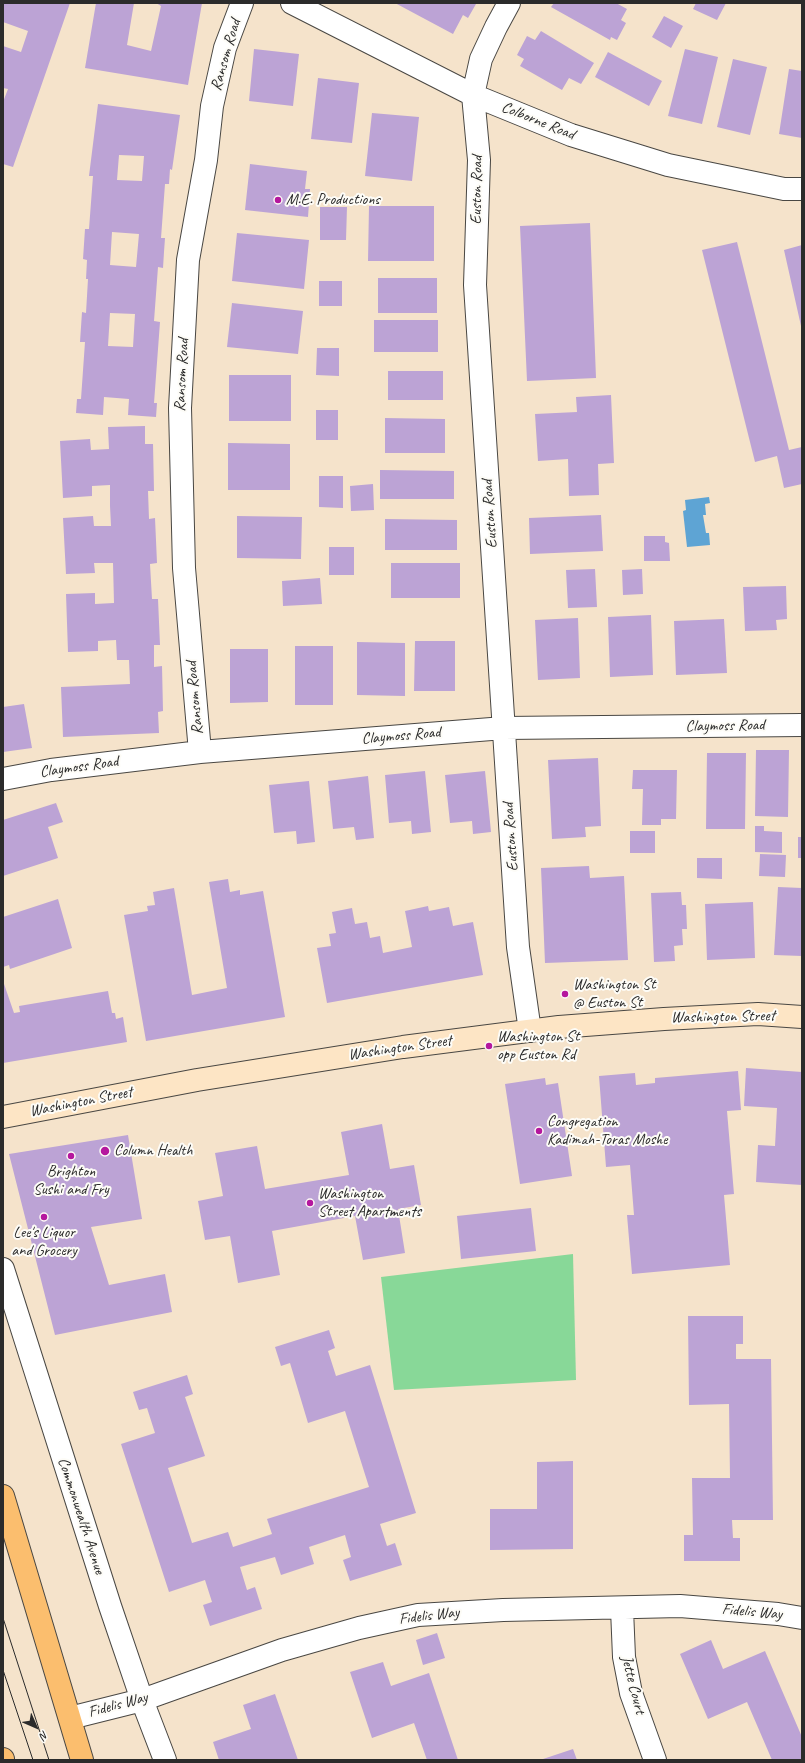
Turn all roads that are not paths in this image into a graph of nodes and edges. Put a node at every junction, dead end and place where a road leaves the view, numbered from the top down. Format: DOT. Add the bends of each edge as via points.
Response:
graph roads {
  1 [pos="242,3"];
  2 [pos="292,3"];
  3 [pos="509,3"];
  4 [pos="473,95"];
  5 [pos="802,189"];
  6 [pos="802,725"];
  7 [pos="504,728"];
  8 [pos="200,752"];
  9 [pos="3,779"];
  10 [pos="802,1017"];
  11 [pos="530,1031"];
  12 [pos="3,1117"];
  13 [pos="3,1269"];
  14 [pos="3,1496"];
  15 [pos="622,1609"];
  16 [pos="802,1618"];
  17 [pos="142,1700"];
  18 [pos="70,1718"];
  19 [pos="82,1760"];
  20 [pos="165,1760"];
  21 [pos="655,1760"];
  1 -- 8 [label="street, Ransom Road" via="225,48 212,106 206,160 188,267 180,408 183,560"];
  2 -- 4 [label="street, Colborne Road"];
  3 -- 4 [label="street, Euston Road" via="481,59"];
  4 -- 5 [label="street, Colborne Road" via="571,135 668,165 784,189"];
  4 -- 7 [label="street, Euston Road" via="479,160 475,285"];
  6 -- 7 [label="street, Claymoss Road"];
  7 -- 8 [label="street, Claymoss Road"];
  7 -- 11 [label="street, Euston Road" via="518,948"];
  8 -- 9 [label="street, Claymoss Road" via="51,770"];
  10 -- 11 [label="main road, Washington Street" via="758,1014 671,1018"];
  11 -- 12 [label="main road, Washington Street" via="403,1046 197,1080"];
  13 -- 17 [label="street, Commonwealth Avenue"];
  14 -- 18 [label="main road"];
  15 -- 16 [label="street, Fidelis Way" via="680,1606"];
  15 -- 17 [label="street, Fidelis Way" via="503,1610 418,1615 359,1628 282,1650"];
  15 -- 21 [label="street, Jette Court" via="624,1657 631,1693"];
  17 -- 18 [label="street, Fidelis Way"];
  17 -- 20 [label="street, Commonwealth Avenue"];
  18 -- 19 [label="main road"];
}
